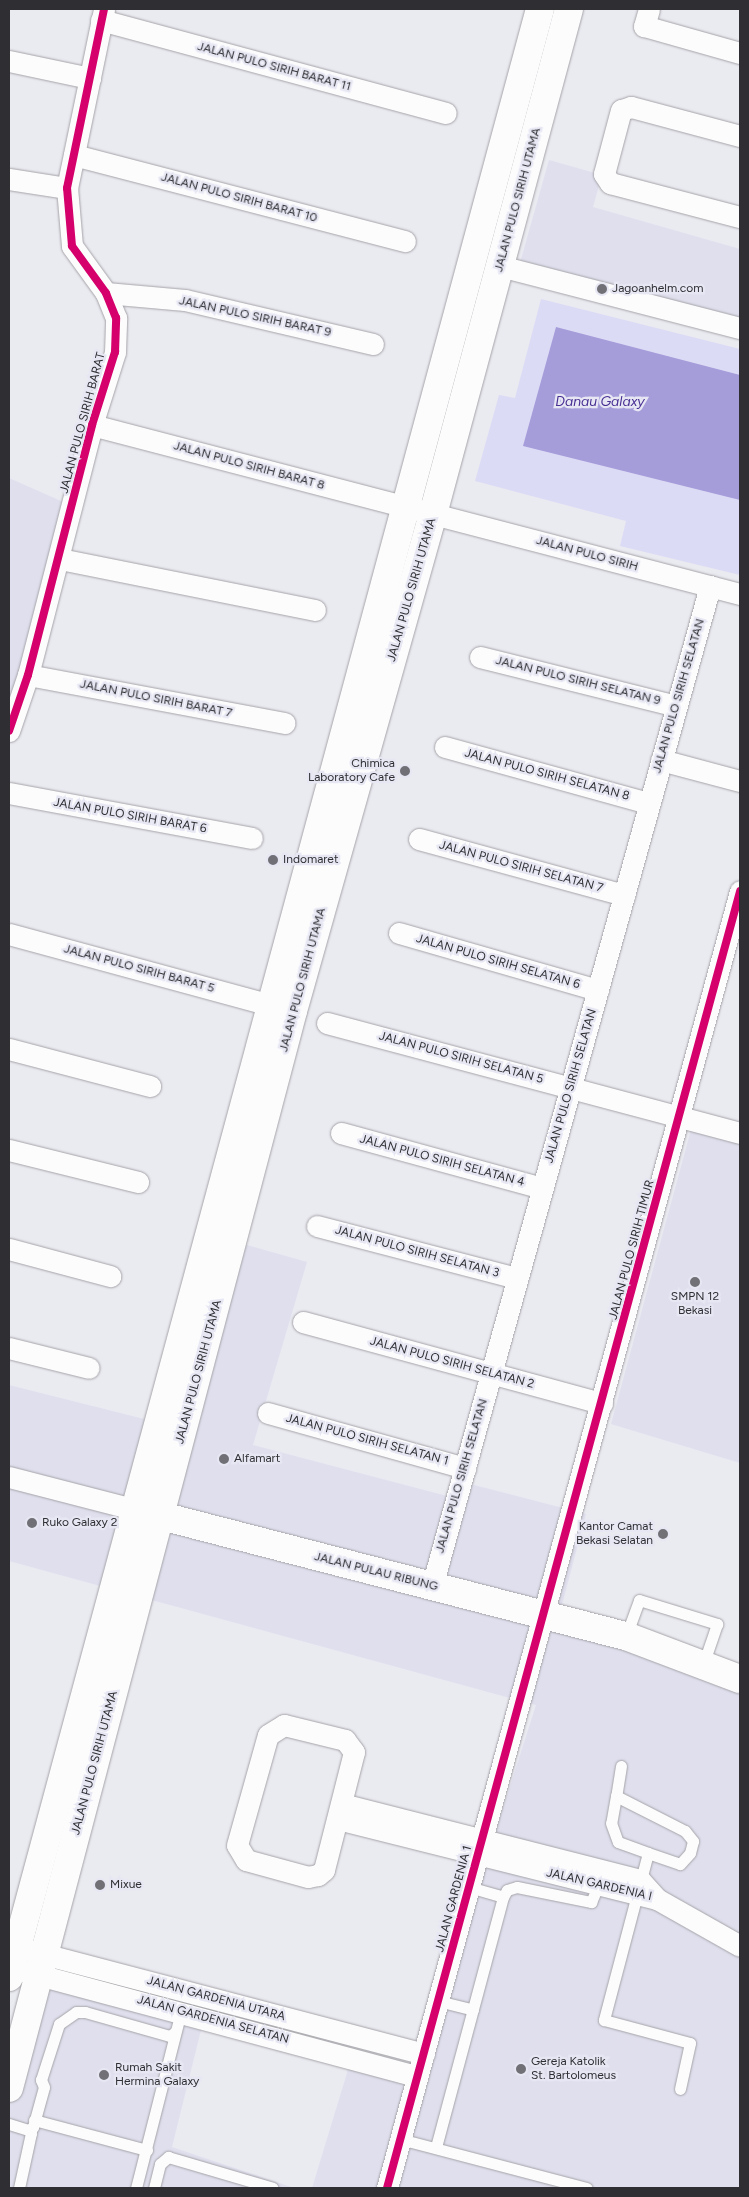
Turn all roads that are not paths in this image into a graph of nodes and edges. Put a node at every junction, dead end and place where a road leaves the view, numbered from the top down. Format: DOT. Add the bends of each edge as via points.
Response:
graph roads {
  1 [pos="540,9"];
  2 [pos="569,9"];
  3 [pos="649,9"];
  4 [pos="103,14"];
  5 [pos="740,53"];
  6 [pos="9,62"];
  7 [pos="90,78"];
  8 [pos="446,113"];
  9 [pos="740,136"];
  10 [pos="74,155"];
  11 [pos="9,179"];
  12 [pos="68,188"];
  13 [pos="740,217"];
  14 [pos="405,241"];
  15 [pos="500,266"];
  16 [pos="106,293"];
  17 [pos="740,328"];
  18 [pos="373,344"];
  19 [pos="92,425"];
  20 [pos="406,507"];
  21 [pos="433,514"];
  22 [pos="60,558"];
  23 [pos="710,586"];
  24 [pos="740,594"];
  25 [pos="314,610"];
  26 [pos="480,656"];
  27 [pos="28,675"];
  28 [pos="676,706"];
  29 [pos="285,723"];
  30 [pos="9,728"];
  31 [pos="445,747"];
  32 [pos="661,760"];
  33 [pos="740,781"];
  34 [pos="9,793"];
  35 [pos="649,803"];
  36 [pos="252,838"];
  37 [pos="419,839"];
  38 [pos="740,891"];
  39 [pos="624,895"];
  40 [pos="399,933"];
  41 [pos="9,934"];
  42 [pos="598,990"];
  43 [pos="282,1008"];
  44 [pos="327,1023"];
  45 [pos="9,1050"];
  46 [pos="150,1086"];
  47 [pos="570,1087"];
  48 [pos="680,1116"];
  49 [pos="341,1133"];
  50 [pos="740,1133"];
  51 [pos="9,1150"];
  52 [pos="138,1182"];
  53 [pos="542,1188"];
  54 [pos="317,1226"];
  55 [pos="9,1249"];
  56 [pos="110,1276"];
  57 [pos="518,1278"];
  58 [pos="303,1322"];
  59 [pos="9,1348"];
  60 [pos="89,1368"];
  61 [pos="491,1373"];
  62 [pos="602,1403"];
  63 [pos="268,1413"];
  64 [pos="169,1432"];
  65 [pos="465,1468"];
  66 [pos="9,1476"];
  67 [pos="133,1509"];
  68 [pos="159,1516"];
  69 [pos="432,1586"];
  70 [pos="125,1595"];
  71 [pos="543,1615"];
  72 [pos="626,1636"];
  73 [pos="703,1665"];
  74 [pos="740,1679"];
  75 [pos="621,1766"];
  76 [pos="616,1796"];
  77 [pos="340,1812"];
  78 [pos="480,1848"];
  79 [pos="648,1853"];
  80 [pos="38,1869"];
  81 [pos="66,1877"];
  82 [pos="598,1886"];
  83 [pos="469,1887"];
  84 [pos="638,1887"];
  85 [pos="503,1897"];
  86 [pos="740,1946"];
  87 [pos="11,1960"];
  88 [pos="41,1965"];
  89 [pos="438,2001"];
  90 [pos="473,2010"];
  91 [pos="180,2011"];
  92 [pos="175,2032"];
  93 [pos="13,2052"];
  94 [pos="424,2054"];
  95 [pos="417,2076"];
  96 [pos="9,2088"];
  97 [pos="680,2089"];
  98 [pos="9,2124"];
  99 [pos="31,2125"];
  100 [pos="400,2139"];
  101 [pos="436,2147"];
  102 [pos="147,2150"];
  103 [pos="241,2184"];
  104 [pos="548,2184"];
  105 [pos="19,2188"];
  106 [pos="136,2188"];
  107 [pos="154,2188"];
  108 [pos="273,2188"];
  109 [pos="387,2188"];
  110 [pos="587,2188"];
  1 -- 20 [label="main road, JALAN PULO SIRIH UTAMA"];
  2 -- 15 [label="main road, JALAN PULO SIRIH UTAMA"];
  3 -- 5 [label="street" via="644,26"];
  4 -- 7 [label="street, JALAN PULO SIRIH BARAT"];
  4 -- 8 [label="street, JALAN PULO SIRIH BARAT 11"];
  6 -- 7 [label="street"];
  7 -- 10 [label="street, JALAN PULO SIRIH BARAT"];
  9 -- 13 [label="street" via="631,107 621,110 604,174 610,183"];
  10 -- 12 [label="street, JALAN PULO SIRIH BARAT"];
  10 -- 14 [label="street, JALAN PULO SIRIH BARAT 10"];
  11 -- 12 [label="street"];
  12 -- 16 [label="street, JALAN PULO SIRIH BARAT" via="74,251"];
  15 -- 17 [label="street"];
  15 -- 21 [label="main road, JALAN PULO SIRIH UTAMA"];
  16 -- 18 [label="street, JALAN PULO SIRIH BARAT 9" via="185,300"];
  16 -- 19 [label="street, JALAN PULO SIRIH BARAT" via="116,318 115,352"];
  19 -- 20 [label="street, JALAN PULO SIRIH BARAT 8"];
  19 -- 22 [label="street, JALAN PULO SIRIH BARAT"];
  20 -- 21 [label="street, JALAN PULO SIRIH BARAT 8"];
  20 -- 43 [label="main road, JALAN PULO SIRIH UTAMA"];
  21 -- 23 [label="street, JALAN PULO SIRIH"];
  21 -- 43 [label="main road, JALAN PULO SIRIH UTAMA"];
  22 -- 25 [label="street"];
  22 -- 27 [label="street, JALAN PULO SIRIH BARAT"];
  23 -- 24 [label="street, JALAN PULO SIRIH"];
  23 -- 28 [label="street, JALAN PULO SIRIH SELATAN"];
  26 -- 28 [label="street, JALAN PULO SIRIH SELATAN 9"];
  27 -- 29 [label="street, JALAN PULO SIRIH BARAT 7"];
  27 -- 30 [label="street, JALAN PULO SIRIH BARAT"];
  28 -- 32 [label="street, JALAN PULO SIRIH SELATAN"];
  31 -- 35 [label="street, JALAN PULO SIRIH SELATAN 8"];
  32 -- 33 [label="street"];
  32 -- 35 [label="street, JALAN PULO SIRIH SELATAN"];
  34 -- 36 [label="street, JALAN PULO SIRIH BARAT 6"];
  35 -- 39 [label="street, JALAN PULO SIRIH SELATAN"];
  37 -- 39 [label="street, JALAN PULO SIRIH SELATAN 7"];
  38 -- 48 [label="street, JALAN PULO SIRIH TIMUR"];
  39 -- 42 [label="street, JALAN PULO SIRIH SELATAN"];
  40 -- 42 [label="street, JALAN PULO SIRIH SELATAN 6"];
  41 -- 43 [label="street, JALAN PULO SIRIH BARAT 5"];
  42 -- 47 [label="street, JALAN PULO SIRIH SELATAN"];
  43 -- 64 [label="main road, JALAN PULO SIRIH UTAMA"];
  44 -- 47 [label="street, JALAN PULO SIRIH SELATAN 5"];
  45 -- 46 [label="street"];
  47 -- 48 [label="street, JALAN PULO SIRIH SELATAN 5"];
  47 -- 53 [label="street, JALAN PULO SIRIH SELATAN"];
  48 -- 50 [label="street, JALAN PULO SIRIH SELATAN 5"];
  48 -- 62 [label="street, JALAN PULO SIRIH TIMUR"];
  49 -- 53 [label="street, JALAN PULO SIRIH SELATAN 4"];
  51 -- 52 [label="street"];
  53 -- 57 [label="street, JALAN PULO SIRIH SELATAN"];
  54 -- 57 [label="street, JALAN PULO SIRIH SELATAN 3"];
  55 -- 56 [label="street"];
  57 -- 61 [label="street, JALAN PULO SIRIH SELATAN"];
  58 -- 61 [label="street, JALAN PULO SIRIH SELATAN 2"];
  59 -- 60 [label="street"];
  61 -- 62 [label="street, JALAN PULO SIRIH SELATAN 2"];
  61 -- 65 [label="street, JALAN PULO SIRIH SELATAN"];
  62 -- 71 [label="street, JALAN PULO SIRIH TIMUR"];
  63 -- 65 [label="street, JALAN PULO SIRIH SELATAN 1"];
  64 -- 67 [label="main road, JALAN PULO SIRIH UTAMA"];
  64 -- 68 [label="main road, JALAN PULO SIRIH UTAMA"];
  65 -- 69 [label="street, JALAN PULO SIRIH SELATAN"];
  66 -- 67 [label="street, JALAN PULAU RIBUNG"];
  67 -- 68 [label="main road, JALAN PULAU RIBUNG"];
  67 -- 70 [label="main road, JALAN PULO SIRIH UTAMA"];
  68 -- 69 [label="main road, JALAN PULAU RIBUNG"];
  68 -- 70 [label="main road, JALAN PULO SIRIH UTAMA"];
  69 -- 71 [label="main road, JALAN PULAU RIBUNG"];
  70 -- 80 [label="main road, JALAN PULO SIRIH UTAMA"];
  70 -- 81 [label="main road, JALAN PULO SIRIH UTAMA"];
  71 -- 72 [label="main road, JALAN PULAU RIBUNG"];
  71 -- 78 [label="street, JALAN GARDENIA 1"];
  72 -- 73 [label="main road, JALAN PULAU RIBUNG"];
  72 -- 73 [label="lane" via="639,1600 717,1624"];
  73 -- 74 [label="main road, JALAN PULAU RIBUNG"];
  75 -- 76 [label="lane"];
  76 -- 79 [label="lane" via="611,1823 618,1842"];
  76 -- 79 [label="lane" via="685,1831 692,1838 690,1853 680,1864"];
  77 -- 77 [label="street" via="324,1870 318,1875 308,1877 246,1860 237,1845 268,1735 284,1725 345,1740 354,1752"];
  77 -- 78 [label="street"];
  78 -- 82 [label="street, JALAN GARDENIA I"];
  78 -- 83 [label="street, JALAN GARDENIA 1"];
  78 -- 84 [label="street, JALAN GARDENIA I"];
  79 -- 84 [label="lane"];
  80 -- 81 [label="main road"];
  80 -- 87 [label="main road, JALAN PULO SIRIH UTAMA"];
  81 -- 88 [label="main road, JALAN PULO SIRIH UTAMA"];
  82 -- 84 [label="street, JALAN GARDENIA I"];
  82 -- 85 [label="lane" via="591,1902 517,1887 507,1890"];
  83 -- 85 [label="lane"];
  83 -- 89 [label="street, JALAN GARDENIA 1"];
  84 -- 86 [label="street, JALAN GARDENIA I"];
  84 -- 97 [label="lane" via="604,2020 690,2043"];
  85 -- 90 [label="lane"];
  87 -- 88 [label="street, JALAN GARDENIA SELATAN"];
  88 -- 91 [label="street, JALAN GARDENIA SELATAN"];
  88 -- 93 [label="main road, JALAN PULO SIRIH UTAMA"];
  88 -- 94 [label="street, JALAN GARDENIA UTARA"];
  89 -- 90 [label="lane"];
  89 -- 94 [label="street, JALAN GARDENIA 1"];
  90 -- 101 [label="lane"];
  91 -- 92 [label="lane"];
  91 -- 95 [label="street, JALAN GARDENIA SELATAN"];
  92 -- 99 [label="lane" via="170,2036 76,2012 54,2031"];
  92 -- 102 [label="lane"];
  93 -- 96 [label="main road, JALAN PULO SIRIH UTAMA"];
  94 -- 95 [label="street, JALAN GARDENIA 1"];
  95 -- 100 [label="street, JALAN GARDENIA 1"];
  98 -- 99 [label="lane"];
  99 -- 102 [label="lane"];
  99 -- 105 [label="lane"];
  100 -- 101 [label="lane"];
  100 -- 109 [label="street, JALAN GARDENIA 1"];
  101 -- 104 [label="lane"];
  102 -- 106 [label="lane"];
  103 -- 107 [label="lane" via="168,2157 160,2164"];
  103 -- 108 [label="lane"];
  104 -- 110 [label="lane"];
}
